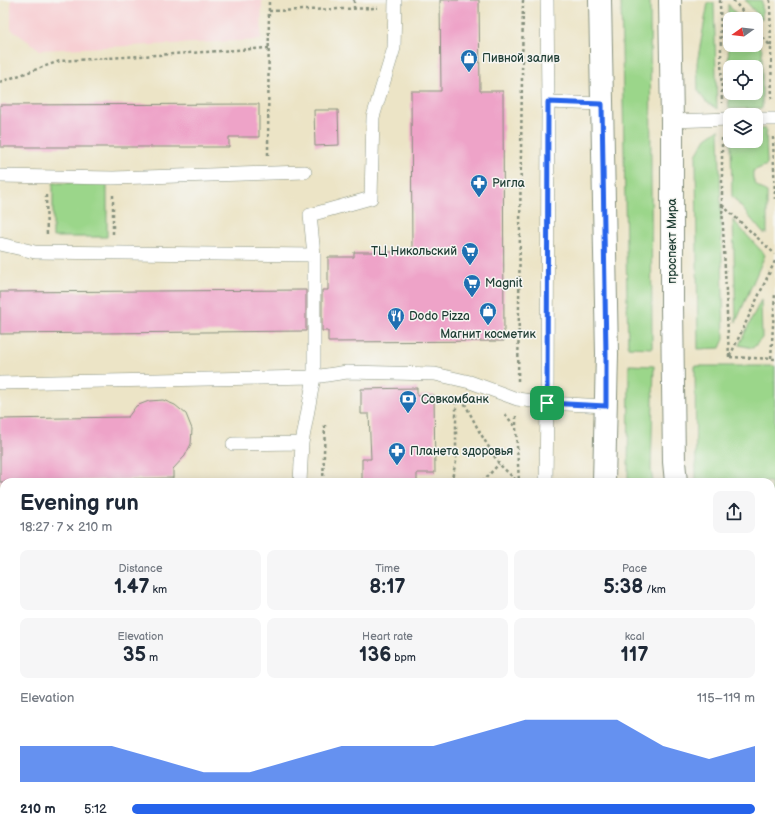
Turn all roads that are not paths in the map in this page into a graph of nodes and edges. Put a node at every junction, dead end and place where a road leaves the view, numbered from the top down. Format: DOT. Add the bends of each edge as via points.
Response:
graph roads {
  1 [pos="547,0"];
  2 [pos="600,0"];
  3 [pos="670,0"];
  4 [pos="395,4"];
  5 [pos="548,102"];
  6 [pos="602,104"];
  7 [pos="723,119"];
  8 [pos="763,119"];
  9 [pos="775,120"];
  10 [pos="672,121"];
  11 [pos="305,172"];
  12 [pos="0,176"];
  13 [pos="0,244"];
  14 [pos="314,255"];
  15 [pos="314,377"];
  16 [pos="0,383"];
  17 [pos="547,403"];
  18 [pos="606,406"];
  19 [pos="302,443"];
  20 [pos="233,444"];
  21 [pos="300,478"];
  22 [pos="546,478"];
  23 [pos="604,478"];
  24 [pos="676,478"];
  1 -- 5 [label="lane"];
  2 -- 6 [label="main road"];
  3 -- 10 [label="main road, проспект Мира"];
  4 -- 14 [label="lane" via="394,48 373,117 371,198 310,214"];
  5 -- 6 [label="lane"];
  5 -- 17 [label="lane"];
  6 -- 18 [label="main road"];
  7 -- 10 [label="lane"];
  8 -- 9 [label="lane"];
  10 -- 24 [label="main road, проспект Мира"];
  11 -- 12 [label="lane" via="113,178"];
  13 -- 14 [label="lane" via="35,252"];
  14 -- 15 [label="lane"];
  15 -- 16 [label="lane"];
  15 -- 17 [label="lane" via="347,372 435,374 470,382 517,399"];
  15 -- 19 [label="lane"];
  17 -- 18 [label="lane"];
  17 -- 22 [label="lane"];
  18 -- 23 [label="main road"];
  19 -- 20 [label="lane"];
  19 -- 21 [label="lane"];
}
